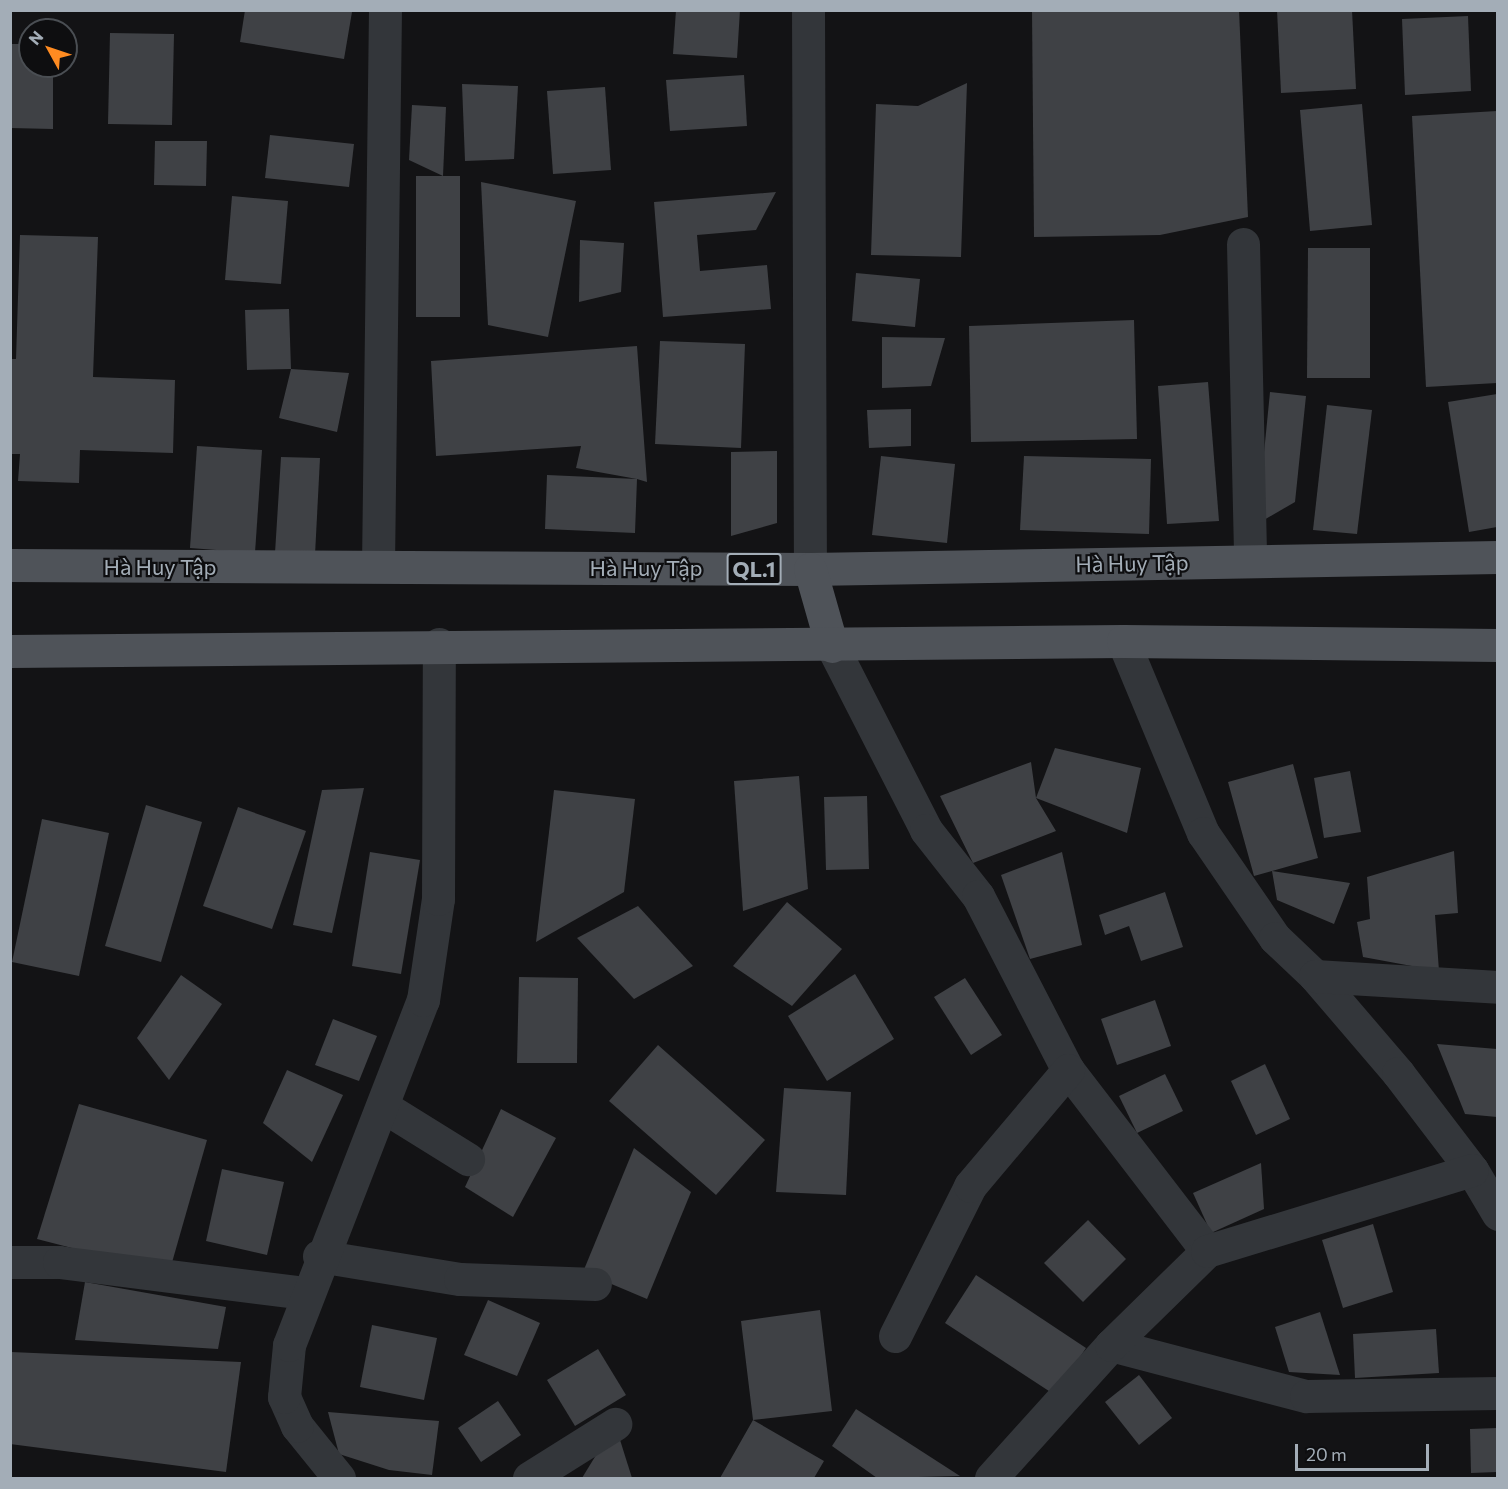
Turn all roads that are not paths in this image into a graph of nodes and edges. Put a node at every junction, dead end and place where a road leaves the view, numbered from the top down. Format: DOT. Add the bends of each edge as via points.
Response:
graph roads {
  1 [pos="385,10"];
  2 [pos="808,10"];
  3 [pos="1243,244"];
  4 [pos="1497,557"];
  5 [pos="1250,561"];
  6 [pos="10,565"];
  7 [pos="378,566"];
  8 [pos="810,569"];
  9 [pos="1123,641"];
  10 [pos="439,644"];
  11 [pos="1497,645"];
  12 [pos="832,646"];
  13 [pos="10,651"];
  14 [pos="1315,976"];
  15 [pos="1497,987"];
  16 [pos="1068,1070"];
  17 [pos="384,1107"];
  18 [pos="468,1159"];
  19 [pos="1472,1170"];
  20 [pos="1497,1214"];
  21 [pos="1207,1251"];
  22 [pos="319,1256"];
  23 [pos="10,1262"];
  24 [pos="595,1284"];
  25 [pos="306,1293"];
  26 [pos="895,1336"];
  27 [pos="1111,1345"];
  28 [pos="1497,1393"];
  29 [pos="615,1424"];
  30 [pos="339,1479"];
  31 [pos="529,1479"];
  32 [pos="991,1479"];
  1 -- 7 [label="street"];
  2 -- 8 [label="street"];
  3 -- 5 [label="street"];
  4 -- 5 [label="main road, Hà Huy Tập / QL.1"];
  5 -- 8 [label="main road, Hà Huy Tập / QL.1"];
  6 -- 7 [label="main road, Hà Huy Tập / QL.1"];
  7 -- 8 [label="main road, Hà Huy Tập / QL.1"];
  8 -- 12 [label="main road"];
  9 -- 11 [label="main road"];
  9 -- 12 [label="main road"];
  9 -- 14 [label="street" via="1203,833 1275,938"];
  10 -- 12 [label="main road"];
  10 -- 13 [label="main road"];
  10 -- 17 [label="street" via="438,899 423,1000"];
  12 -- 16 [label="street" via="926,830 978,896"];
  14 -- 15 [label="street"];
  14 -- 19 [label="street"];
  16 -- 21 [label="street"];
  16 -- 26 [label="street" via="970,1186"];
  17 -- 18 [label="street"];
  17 -- 22 [label="street"];
  19 -- 20 [label="street"];
  19 -- 21 [label="street"];
  21 -- 27 [label="street"];
  22 -- 24 [label="street" via="460,1279"];
  22 -- 25 [label="street"];
  23 -- 25 [label="street" via="59,1262"];
  25 -- 30 [label="street" via="289,1345 284,1397 297,1426"];
  27 -- 28 [label="street" via="1306,1396"];
  27 -- 32 [label="street"];
  29 -- 31 [label="street"];
}
